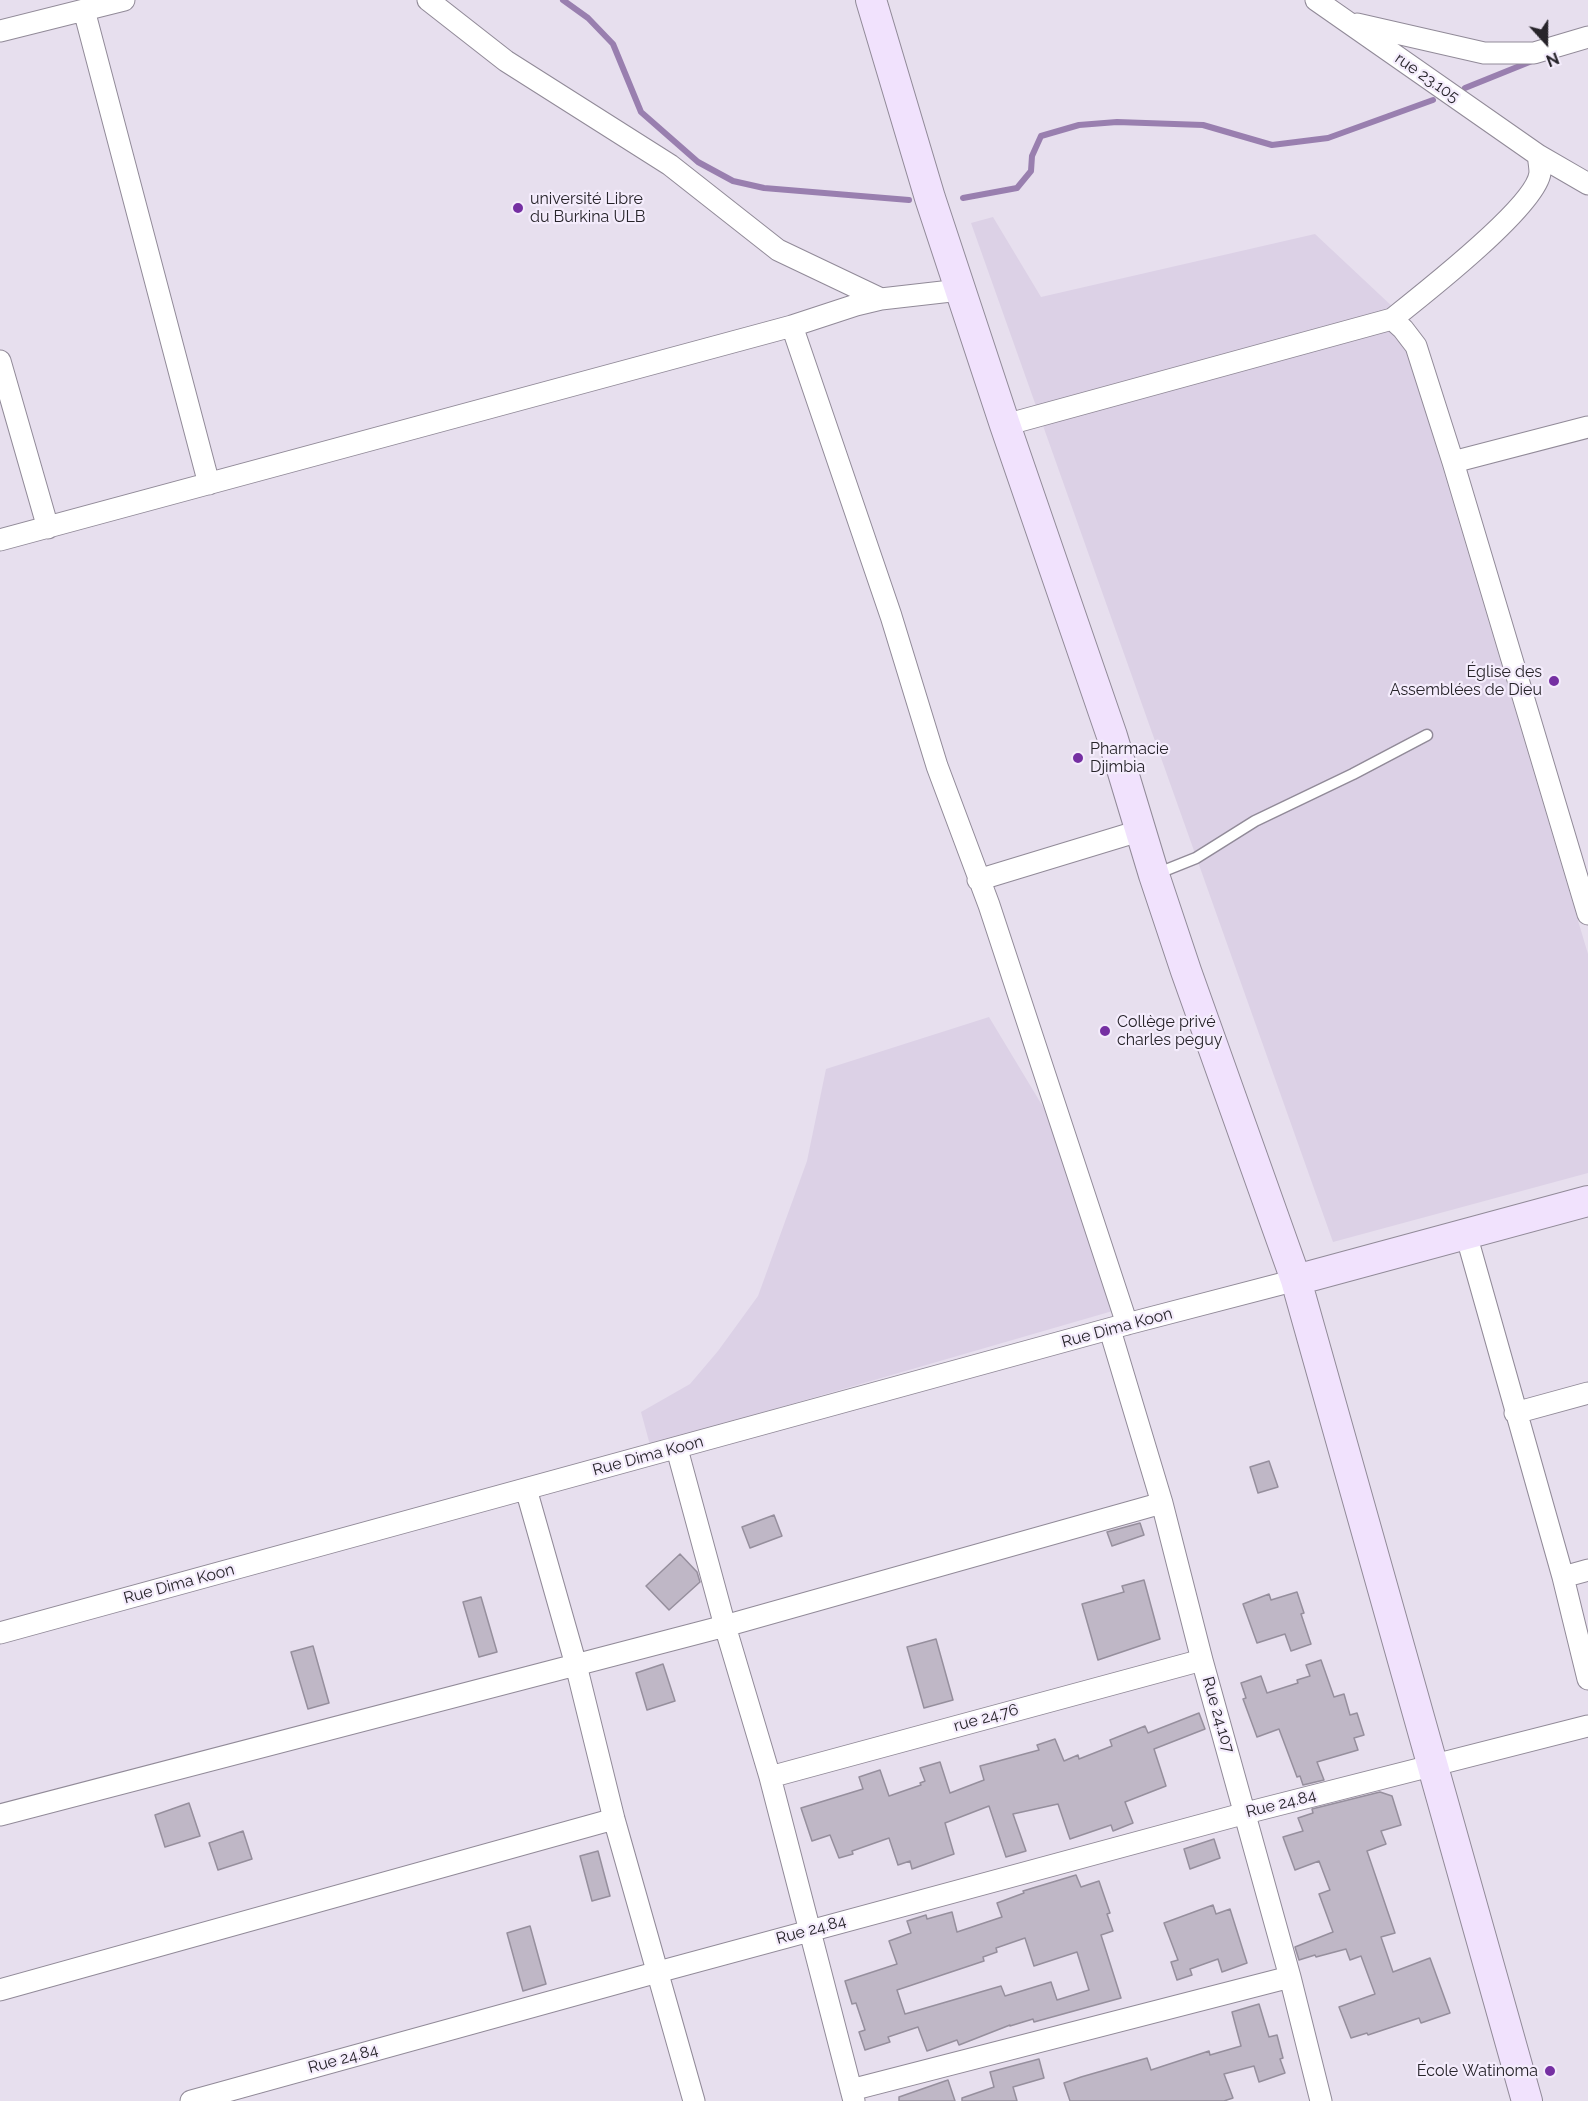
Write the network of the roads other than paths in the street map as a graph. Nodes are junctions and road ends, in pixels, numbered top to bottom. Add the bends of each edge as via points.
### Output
1 (124, 0) edge
2 (428, 0) edge
3 (871, 0) edge
4 (1316, 0) edge
5 (84, 10) junction
6 (1346, 21) junction
7 (0, 31) edge
8 (1588, 37) edge
9 (1538, 155) junction
10 (1588, 184) edge
11 (960, 290) junction
12 (881, 299) junction
13 (1392, 319) junction
14 (792, 326) junction
15 (0, 361) edge
16 (1005, 425) junction
17 (1588, 428) edge
18 (1453, 462) junction
19 (209, 484) junction
20 (48, 528) junction
21 (0, 540) edge
22 (1427, 735) dead end
23 (1139, 831) junction
24 (1154, 875) junction
25 (978, 880) junction
26 (1588, 914) edge
27 (1588, 1201) edge
28 (1466, 1234) junction
29 (1296, 1280) junction
30 (1119, 1327) junction
31 (1588, 1393) edge
32 (1515, 1413) junction
33 (677, 1449) junction
34 (526, 1489) junction
35 (1162, 1503) junction
36 (1588, 1570) edge
37 (1563, 1576) junction
38 (725, 1626) junction
39 (0, 1633) edge
40 (1202, 1660) junction
41 (576, 1665) junction
42 (1588, 1678) edge
43 (1588, 1726) edge
44 (1433, 1766) junction
45 (770, 1777) junction
46 (1246, 1813) junction
47 (0, 1815) edge
48 (614, 1820) junction
49 (810, 1930) junction
50 (658, 1972) junction
51 (1290, 1977) junction
52 (0, 1990) edge
53 (852, 2096) edge
54 (191, 2101) edge
55 (694, 2101) edge
56 (1321, 2101) edge
57 (1527, 2101) edge

1 - 5 street
2 - 12 street via 506,61 670,165 778,250
3 - 11 street
4 - 6 street, rue 23.105
5 - 7 street
5 - 19 street
6 - 8 street via 1484,53 1534,53
6 - 9 street, rue 23.105
9 - 10 street, rue 23.105
9 - 13 street via 1540,175 1532,192 1491,236
11 - 12 street
11 - 16 street
12 - 14 street
13 - 16 street
13 - 18 street via 1416,346
14 - 19 street
14 - 25 street, Rue 24.107
15 - 20 street
16 - 23 street via 1112,736
17 - 18 street
18 - 26 street
19 - 20 street
20 - 21 street
22 - 24 lane via 1255,821 1196,858
23 - 24 street
23 - 25 street
24 - 29 street
25 - 30 street, Rue 24.107
27 - 28 street
28 - 29 street
28 - 32 street
29 - 30 street, Rue Dima Koon
29 - 44 street
30 - 33 street, Rue Dima Koon
30 - 35 street, Rue 24.107
31 - 32 street
32 - 37 street
33 - 34 street, Rue Dima Koon
33 - 38 street
34 - 39 street, Rue Dima Koon
34 - 41 street
35 - 38 street
35 - 40 street, Rue 24.107
36 - 37 street
37 - 42 street
38 - 41 street
38 - 45 street
40 - 45 street, rue 24.76
40 - 46 street, Rue 24.107
41 - 47 street
41 - 48 street
43 - 44 street, Rue 24.84
44 - 46 street, Rue 24.84
44 - 57 street
45 - 49 street
46 - 49 street, Rue 24.84
46 - 51 street, Rue 24.107
48 - 50 street
48 - 52 street
49 - 50 street, Rue 24.84
49 - 53 street
50 - 54 street, Rue 24.84
50 - 55 street
51 - 53 street
51 - 56 street, Rue 24.107

